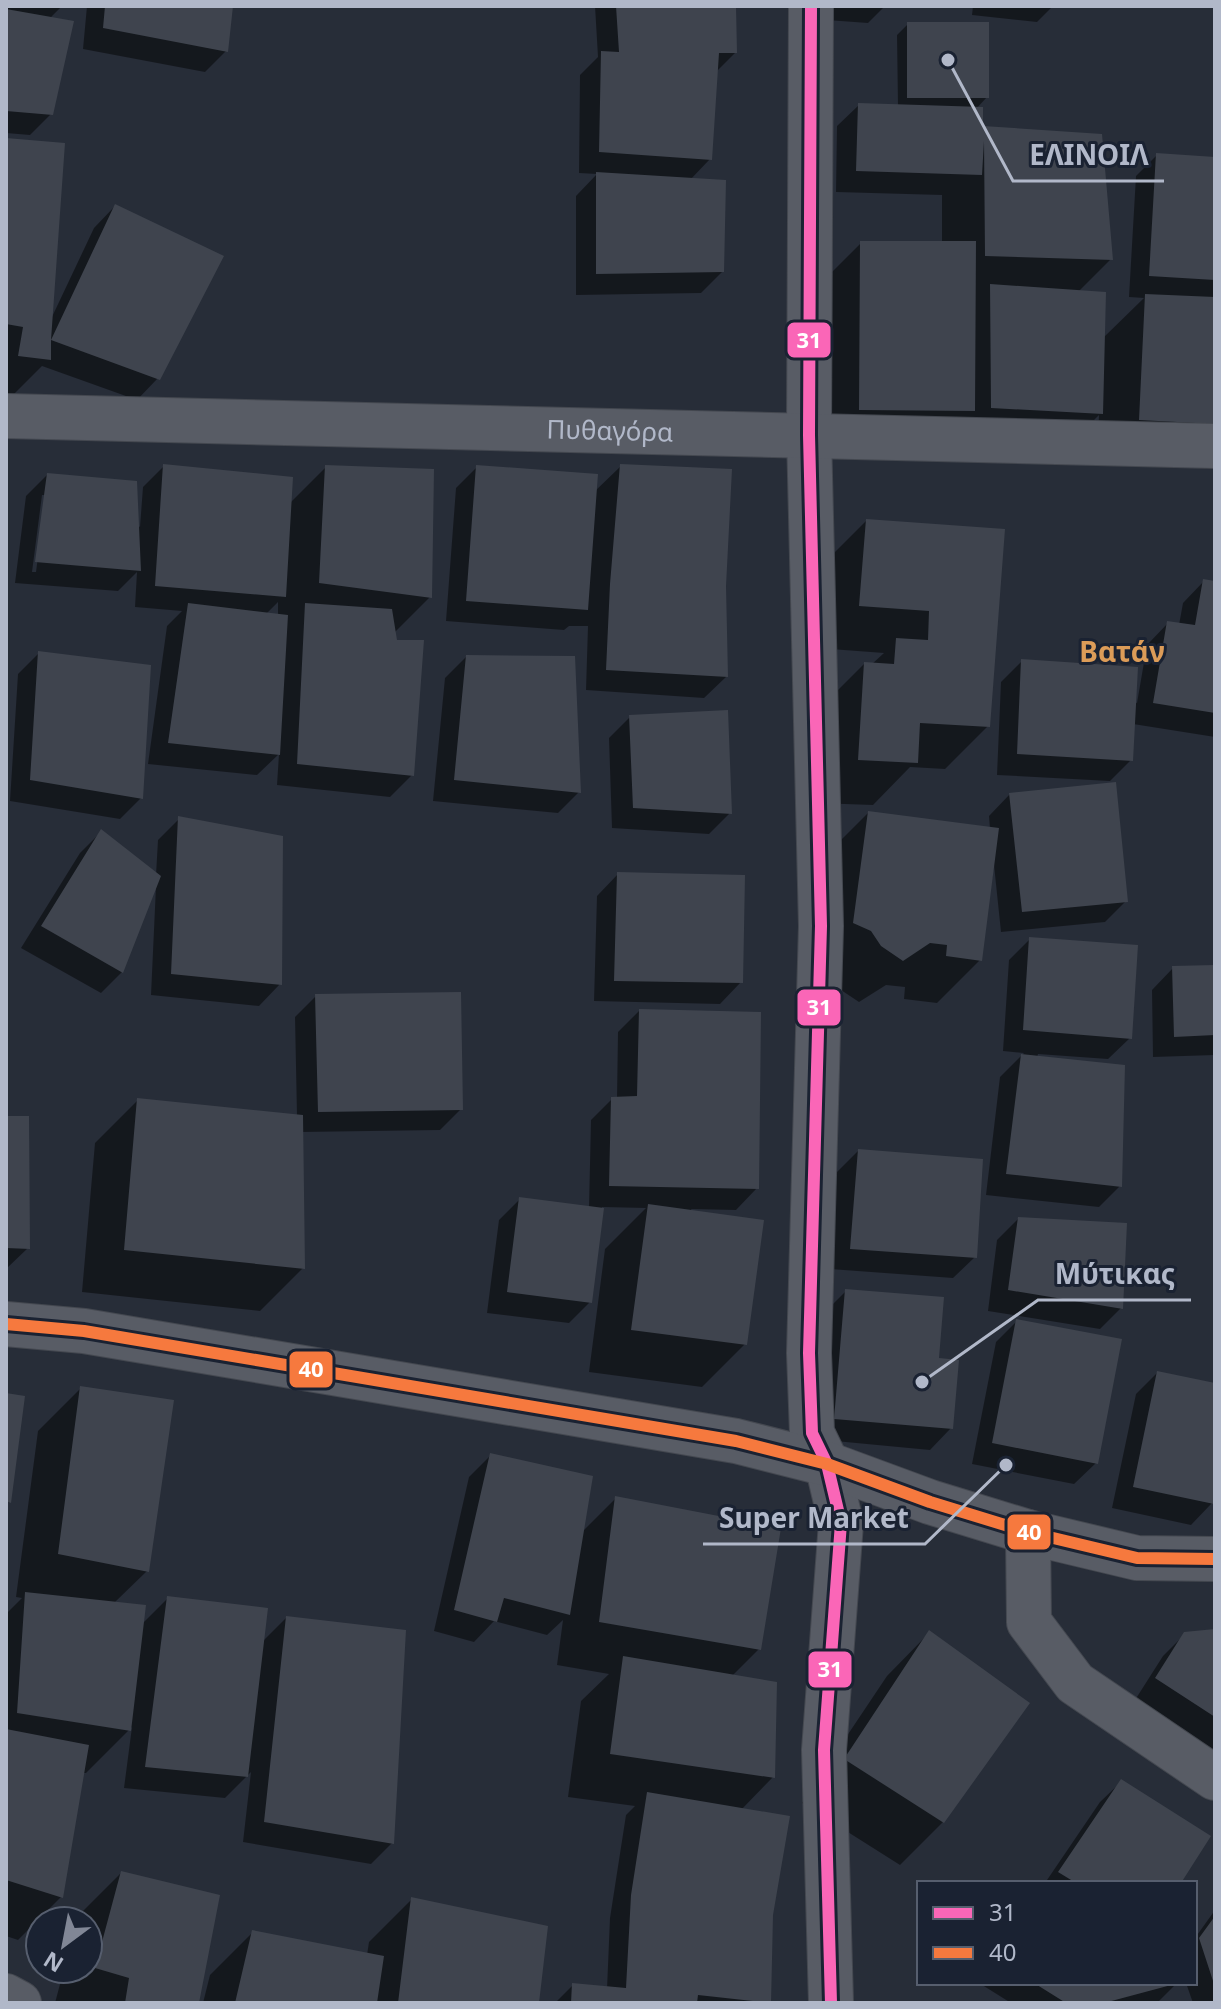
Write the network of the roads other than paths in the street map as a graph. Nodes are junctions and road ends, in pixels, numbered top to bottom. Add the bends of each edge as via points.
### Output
1 (811, 6) edge
2 (6, 416) edge
3 (809, 435) junction
4 (1215, 446) edge
5 (6, 1324) edge
6 (827, 1464) junction
7 (1028, 1532) junction
8 (1215, 1559) edge
9 (1215, 1778) edge
10 (6, 1996) edge
11 (19, 2003) edge
12 (831, 2003) edge

1 - 3 street
2 - 3 street, Πυθαγόρα
3 - 4 street, Πυθαγόρα
3 - 6 street via 821,926 809,1353 812,1433
5 - 6 street via 84,1331 736,1441
6 - 7 street
6 - 12 street via 841,1523 824,1750
7 - 8 street via 1137,1558
7 - 9 street via 1029,1622 1075,1683
10 - 11 street

